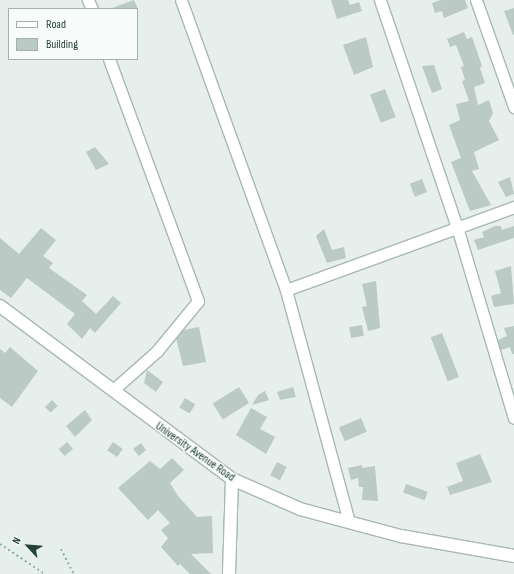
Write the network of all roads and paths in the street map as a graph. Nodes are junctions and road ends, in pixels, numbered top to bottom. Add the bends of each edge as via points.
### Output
1 (181, 0) edge
2 (380, 0) edge
3 (476, 0) edge
4 (109, 60) edge
5 (514, 107) edge
6 (514, 207) edge
7 (456, 227) junction
8 (286, 290) junction
9 (0, 306) edge
10 (113, 390) junction
11 (514, 418) edge
12 (232, 479) junction
13 (349, 522) junction
14 (0, 544) edge
15 (61, 549) dead end
16 (514, 556) edge
17 (45, 574) edge
18 (74, 574) edge
19 (228, 574) edge

1 - 8 street
2 - 7 street
3 - 5 street
4 - 10 street via 198,302 156,351
6 - 7 street
7 - 8 street
7 - 11 street
8 - 13 street
9 - 10 main road, University Avenue Road
10 - 12 main road, University Avenue Road
12 - 13 main road, University Avenue Road via 300,509
12 - 19 main road
13 - 16 main road, University Avenue Road
14 - 17 path
15 - 18 path

